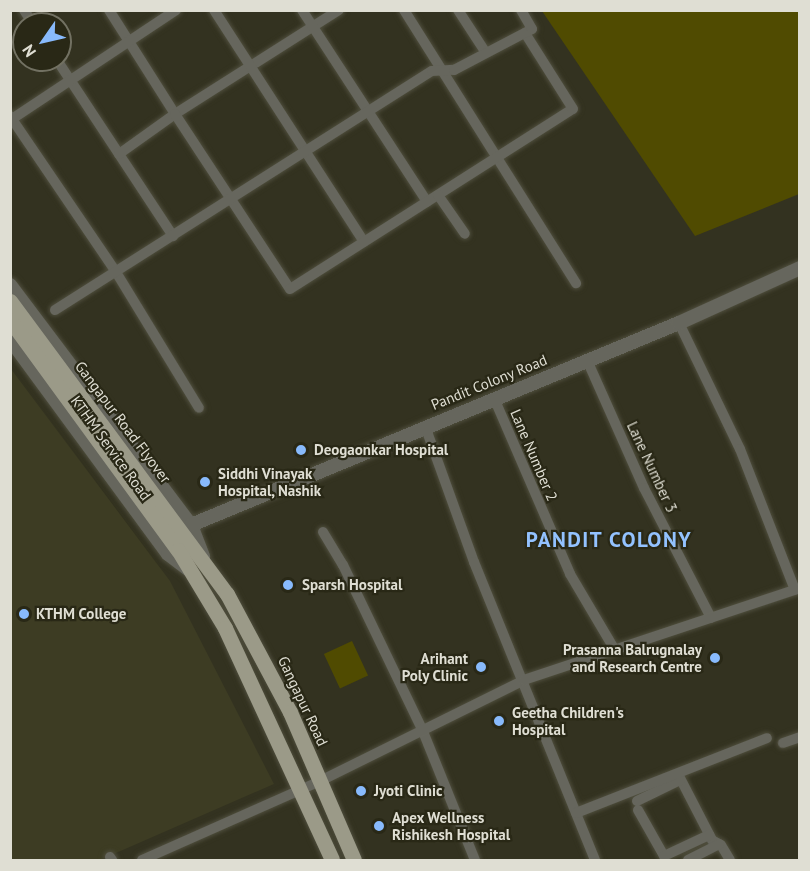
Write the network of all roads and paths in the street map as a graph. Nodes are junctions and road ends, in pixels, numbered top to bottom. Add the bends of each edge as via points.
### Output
1 (110, 10) edge
2 (176, 10) edge
3 (214, 10) edge
4 (302, 10) edge
5 (339, 10) edge
6 (404, 10) edge
7 (458, 10) edge
8 (521, 10) edge
9 (313, 26) junction
10 (525, 33) junction
11 (129, 41) junction
12 (486, 53) junction
13 (250, 66) junction
14 (443, 70) junction
15 (65, 72) edge
16 (70, 80) junction
17 (369, 112) junction
18 (175, 114) junction
19 (11, 117) edge
20 (307, 151) junction
21 (119, 154) junction
22 (496, 158) junction
23 (438, 195) junction
24 (232, 198) junction
25 (427, 202) junction
26 (465, 234) dead end
27 (173, 236) junction
28 (364, 242) junction
29 (800, 268) edge
30 (116, 272) junction
31 (576, 283) dead end
32 (10, 285) edge
33 (10, 301) edge
34 (55, 310) dead end
35 (10, 320) edge
36 (679, 323) junction
37 (10, 339) edge
38 (587, 360) junction
39 (494, 398) junction
40 (199, 408) dead end
41 (425, 426) junction
42 (191, 525) junction
43 (323, 532) dead end
44 (184, 546) junction
45 (205, 564) junction
46 (191, 571) junction
47 (797, 589) edge
48 (711, 618) junction
49 (615, 650) junction
50 (524, 680) junction
51 (422, 729) junction
52 (800, 737) edge
53 (767, 738) dead end
54 (783, 743) dead end
55 (679, 777) junction
56 (320, 781) junction
57 (662, 784) junction
58 (302, 789) junction
59 (576, 813) junction
60 (709, 835) junction
61 (719, 844) junction
62 (142, 861) edge
63 (332, 861) edge
64 (354, 861) edge
65 (475, 861) edge
66 (595, 861) edge
67 (688, 861) edge
68 (730, 861) edge

1 - 11 street
2 - 11 street
3 - 13 street
4 - 9 street
5 - 9 street
6 - 14 street
7 - 12 street
8 - 10 street via 532,29
9 - 13 street
9 - 17 street
10 - 12 street
10 - 22 street via 573,109
11 - 16 street
11 - 18 street
12 - 14 street via 454,70
13 - 18 street
13 - 20 street
14 - 17 street via 432,71
14 - 22 street
15 - 16 street
16 - 19 street
16 - 21 street
17 - 20 street
17 - 25 street
18 - 21 street
18 - 24 street
19 - 30 street
20 - 24 street
20 - 28 street
21 - 27 street
22 - 23 street
22 - 31 street
23 - 25 street
23 - 26 street
24 - 27 street
24 - 28 street via 290,289
25 - 28 street
27 - 30 street
29 - 36 street, Pandit Colony Road
30 - 34 street
30 - 40 street
32 - 42 street, KTHM Service Road
33 - 44 main road, Gangapur Road Flyover
35 - 44 main road, Gangapur Road Flyover
36 - 38 street, Pandit Colony Road
36 - 47 street via 740,449
37 - 46 street, KTHM Service Road via 168,554
38 - 39 street, Pandit Colony Road
38 - 48 street, Lane Number 3 via 644,488
39 - 41 street, Pandit Colony Road
39 - 49 street, Lane Number 2 via 570,574
41 - 42 street, Pandit Colony Road
41 - 50 street via 474,562
42 - 45 street, KTHM Service Road
43 - 51 street via 343,565
44 - 45 main road, Gangapur Road Flyover
44 - 46 main road, Gangapur Road Flyover
45 - 56 main road, Gangapur Road via 259,648
46 - 58 main road via 225,628
47 - 48 street
48 - 49 street
49 - 50 street
50 - 51 street
50 - 59 street
51 - 56 street
51 - 65 street
52 - 54 street
53 - 55 street
55 - 57 street
55 - 60 street
56 - 58 street
56 - 64 main road, Gangapur Road
57 - 59 street
57 - 60 street via 637,806 664,856
58 - 62 street
58 - 63 main road
59 - 66 street
60 - 61 street
61 - 67 street
61 - 68 street

